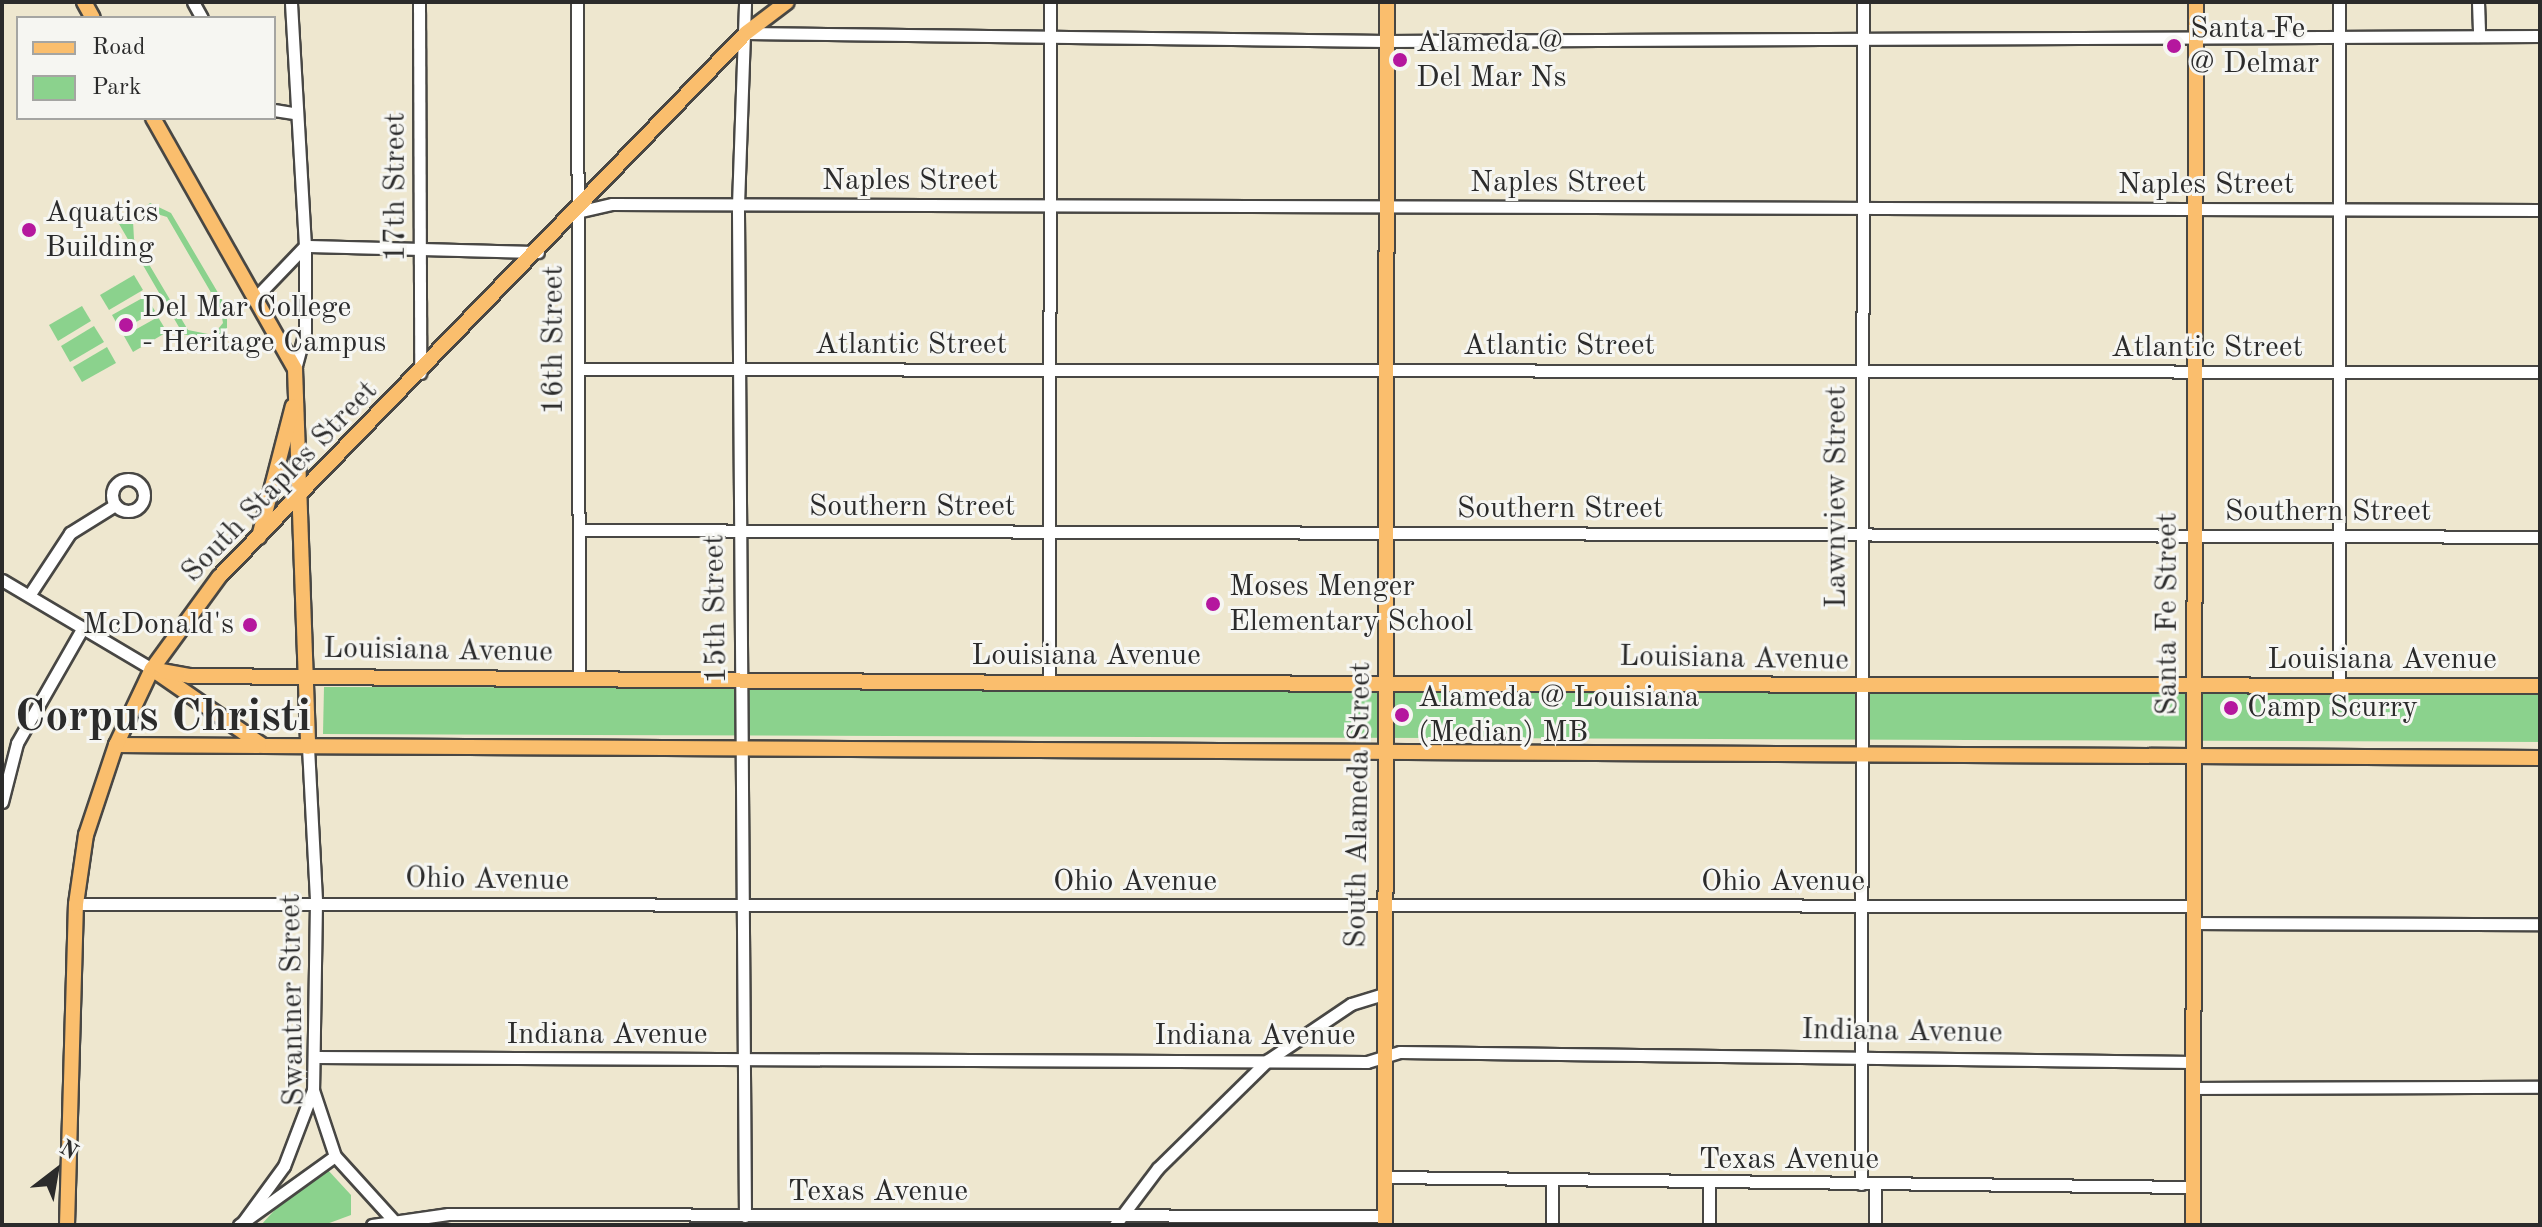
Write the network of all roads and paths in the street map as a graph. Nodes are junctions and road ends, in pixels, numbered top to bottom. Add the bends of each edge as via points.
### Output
1 (291, 2) edge
2 (419, 2) edge
3 (577, 2) edge
4 (745, 2) edge
5 (787, 2) edge
6 (1050, 2) edge
7 (1387, 2) edge
8 (1863, 2) edge
9 (2196, 2) edge
10 (2339, 2) edge
11 (2478, 2) edge
12 (746, 33) junction
13 (1050, 35) junction
14 (2479, 36) junction
15 (2540, 36) edge
16 (2195, 37) junction
17 (1863, 38) junction
18 (2338, 39) junction
19 (1386, 41) junction
20 (276, 110) edge
21 (294, 113) junction
22 (154, 120) edge
23 (738, 205) junction
24 (1052, 206) junction
25 (1387, 207) junction
26 (1862, 208) junction
27 (2195, 209) junction
28 (2339, 209) junction
29 (2540, 210) edge
30 (577, 212) junction
31 (305, 246) junction
32 (420, 249) junction
33 (538, 252) junction
34 (258, 295) junction
35 (295, 369) junction
36 (578, 369) junction
37 (739, 369) junction
38 (1048, 370) junction
39 (1386, 370) junction
40 (1862, 371) junction
41 (2194, 372) junction
42 (2339, 372) junction
43 (2540, 372) edge
44 (420, 373) junction
45 (296, 390) junction
46 (304, 495) junction
47 (115, 505) dead end
48 (579, 530) junction
49 (739, 530) junction
50 (1050, 531) junction
51 (1386, 533) junction
52 (1862, 534) junction
53 (2194, 536) junction
54 (2339, 536) junction
55 (2540, 537) edge
56 (259, 538) junction
57 (2, 580) edge
58 (30, 594) junction
59 (82, 629) junction
60 (152, 669) junction
61 (308, 676) junction
62 (579, 678) junction
63 (1387, 680) junction
64 (741, 681) junction
65 (1049, 683) junction
66 (2339, 685) junction
67 (2540, 686) edge
68 (1861, 687) junction
69 (2193, 687) junction
70 (17, 743) junction
71 (116, 745) junction
72 (263, 746) junction
73 (308, 747) junction
74 (745, 749) junction
75 (2, 754) edge
76 (1388, 755) junction
77 (1866, 755) junction
78 (2195, 755) junction
79 (2540, 758) edge
80 (2, 802) edge
81 (316, 902) junction
82 (76, 904) junction
83 (1384, 904) junction
84 (2194, 906) junction
85 (1860, 907) junction
86 (746, 908) junction
87 (2192, 923) junction
88 (2540, 924) edge
89 (1384, 994) junction
90 (1861, 1055) junction
91 (315, 1057) junction
92 (1384, 1057) junction
93 (746, 1060) junction
94 (1268, 1060) junction
95 (2193, 1062) junction
96 (2540, 1087) edge
97 (2193, 1088) junction
98 (313, 1090) junction
99 (335, 1156) junction
100 (1385, 1177) junction
101 (1552, 1184) junction
102 (1709, 1184) junction
103 (1861, 1184) junction
104 (1875, 1184) junction
105 (2193, 1187) junction
106 (745, 1216) junction
107 (1118, 1221) edge
108 (1385, 1221) edge
109 (396, 1223) edge
110 (242, 1224) edge
111 (67, 1225) edge
112 (372, 1225) edge
113 (1552, 1225) edge
114 (1709, 1225) edge
115 (1875, 1225) edge
116 (2193, 1225) edge

1 - 21 street
2 - 32 street, 17th Street
3 - 30 street, 16th Street
4 - 12 street, 15th Street
5 - 12 main road, South Staples Street
6 - 13 street
7 - 19 main road, South Alameda Street
8 - 17 street, Lawnview Street
9 - 16 main road, Santa Fe Street
10 - 18 street
11 - 14 street
12 - 13 street
12 - 23 street, 15th Street
12 - 30 main road, South Staples Street
13 - 19 street
13 - 24 street
14 - 15 street
14 - 18 street
16 - 17 street
16 - 18 street
16 - 27 main road, Santa Fe Street
17 - 19 street
17 - 26 street, Lawnview Street
18 - 28 street
19 - 25 main road, South Alameda Street
20 - 21 street
21 - 31 street
22 - 34 main road
23 - 24 street, Naples Street
23 - 30 street, Naples Street via 612,204
23 - 37 street, 15th Street
24 - 25 street, Naples Street
24 - 38 street
25 - 26 street, Naples Street
25 - 39 main road, South Alameda Street
26 - 27 street, Naples Street
26 - 40 street, Lawnview Street
27 - 28 street, Naples Street
27 - 41 main road, Santa Fe Street
28 - 29 street, Naples Street
28 - 42 street
30 - 33 main road, South Staples Street
30 - 36 street, 16th Street
31 - 32 street
31 - 34 street
31 - 35 street via 305,332
32 - 33 street
32 - 44 street, 17th Street
33 - 44 main road, South Staples Street
34 - 35 main road
35 - 45 main road
36 - 37 street, Atlantic Street
36 - 48 street, 16th Street
37 - 38 street, Atlantic Street
37 - 49 street, 15th Street
38 - 39 street, Atlantic Street
38 - 50 street
39 - 40 street, Atlantic Street
39 - 51 main road, South Alameda Street
40 - 41 street, Atlantic Street
40 - 52 street, Lawnview Street
41 - 42 street, Atlantic Street
41 - 53 main road, Santa Fe Street
42 - 43 street, Atlantic Street
42 - 54 street
44 - 46 main road, South Staples Street
45 - 46 main road
45 - 56 main road
46 - 56 main road, South Staples Street
46 - 61 main road
47 - 58 street via 70,533
48 - 49 street, Southern Street
48 - 62 street, 16th Street
49 - 50 street, Southern Street
49 - 64 street, 15th Street
50 - 51 street, Southern Street
50 - 65 street
51 - 52 street, Southern Street
51 - 63 main road, South Alameda Street
52 - 53 street, Southern Street
52 - 68 street, Lawnview Street
53 - 54 street, Southern Street
53 - 69 main road, Santa Fe Street
54 - 55 street, Southern Street
54 - 66 street
56 - 60 main road, South Staples Street via 219,577
57 - 58 street
58 - 59 street
59 - 60 street
59 - 70 street
60 - 61 main road, Louisiana Avenue
60 - 71 main road, South Staples Street
60 - 72 main road
61 - 62 main road, Louisiana Avenue
61 - 73 main road
62 - 64 main road, Louisiana Avenue
63 - 65 main road, Louisiana Avenue
63 - 68 main road, Louisiana Avenue
63 - 76 main road, South Alameda Street
64 - 65 main road, Louisiana Avenue
64 - 74 street, 15th Street
66 - 67 main road, Louisiana Avenue
66 - 69 main road, Louisiana Avenue
68 - 69 main road, Louisiana Avenue
68 - 77 street, Lawnview Street
69 - 78 main road, Santa Fe Street
70 - 75 street
70 - 80 street
71 - 72 main road
71 - 82 main road, South Staples Street via 86,835
72 - 73 main road
73 - 74 main road
73 - 81 street, Swantner Street
74 - 76 main road
74 - 86 street, 15th Street
76 - 77 main road
76 - 83 main road, South Alameda Street
77 - 78 main road
77 - 85 street, Lawnview Street
78 - 79 main road
78 - 84 main road, Santa Fe Street
81 - 82 street, Ohio Avenue
81 - 86 street, Ohio Avenue
81 - 91 street, Swantner Street
82 - 111 main road, South Staples Street
83 - 85 street, Ohio Avenue
83 - 86 street, Ohio Avenue
83 - 89 main road, South Alameda Street
84 - 85 street, Ohio Avenue
84 - 87 main road, Santa Fe Street
85 - 90 street, Lawnview Street
86 - 93 street, 15th Street
87 - 88 street
87 - 95 main road, Santa Fe Street
89 - 92 main road, South Alameda Street
89 - 94 street via 1351,1004
90 - 92 street, Indiana Avenue
90 - 95 street, Indiana Avenue
90 - 103 street, Lawnview Street
91 - 93 street, Indiana Avenue
91 - 98 street, Swantner Street
92 - 94 street, Indiana Avenue
92 - 100 main road, South Alameda Street
93 - 94 street, Indiana Avenue
93 - 106 street, 15th Street
94 - 107 street via 1158,1168
95 - 97 main road, Santa Fe Street
96 - 97 street
97 - 105 main road, Santa Fe Street
98 - 99 street, Swantner Street
98 - 110 street via 284,1166
99 - 109 street, Swantner Street
99 - 110 street
100 - 101 street, Texas Avenue
100 - 108 main road, South Alameda Street
101 - 102 street, Texas Avenue
101 - 113 street
102 - 103 street, Texas Avenue
102 - 114 street
103 - 104 street, Texas Avenue
104 - 105 street, Texas Avenue
104 - 115 street
105 - 116 main road, Santa Fe Street
106 - 107 street, Texas Avenue
106 - 109 street, Texas Avenue via 448,1214
107 - 108 street, Texas Avenue
109 - 112 street, Texas Avenue

